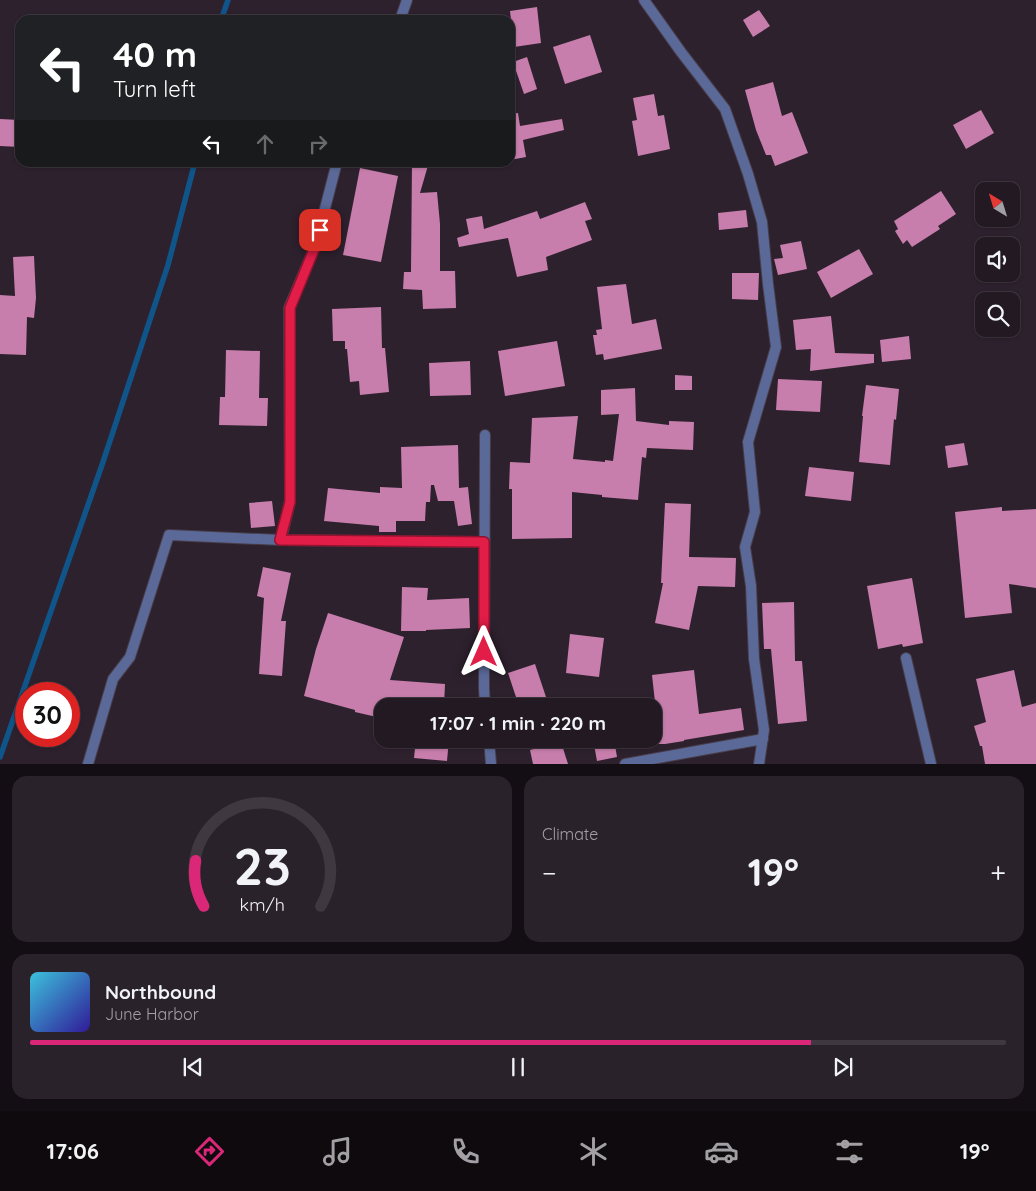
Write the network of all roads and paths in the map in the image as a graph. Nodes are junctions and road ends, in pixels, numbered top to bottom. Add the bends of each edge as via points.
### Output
1 (406, 0) edge
2 (644, 0) edge
3 (402, 15) edge
4 (336, 167) edge
5 (484, 435) dead end
6 (280, 540) junction
7 (484, 542) junction
8 (906, 658) dead end
9 (485, 698) edge
10 (763, 739) junction
11 (490, 748) edge
12 (88, 764) edge
13 (492, 764) edge
14 (625, 764) edge
15 (759, 764) edge
16 (931, 764) edge

1 - 3 street
2 - 10 street via 725,109 762,222 776,347 748,442 755,512 745,547
4 - 6 street via 315,247 290,308 290,502
5 - 7 street
6 - 7 street
6 - 12 street via 169,535 130,657 114,680
7 - 9 street
8 - 16 street
10 - 14 street
10 - 15 street
11 - 13 street

